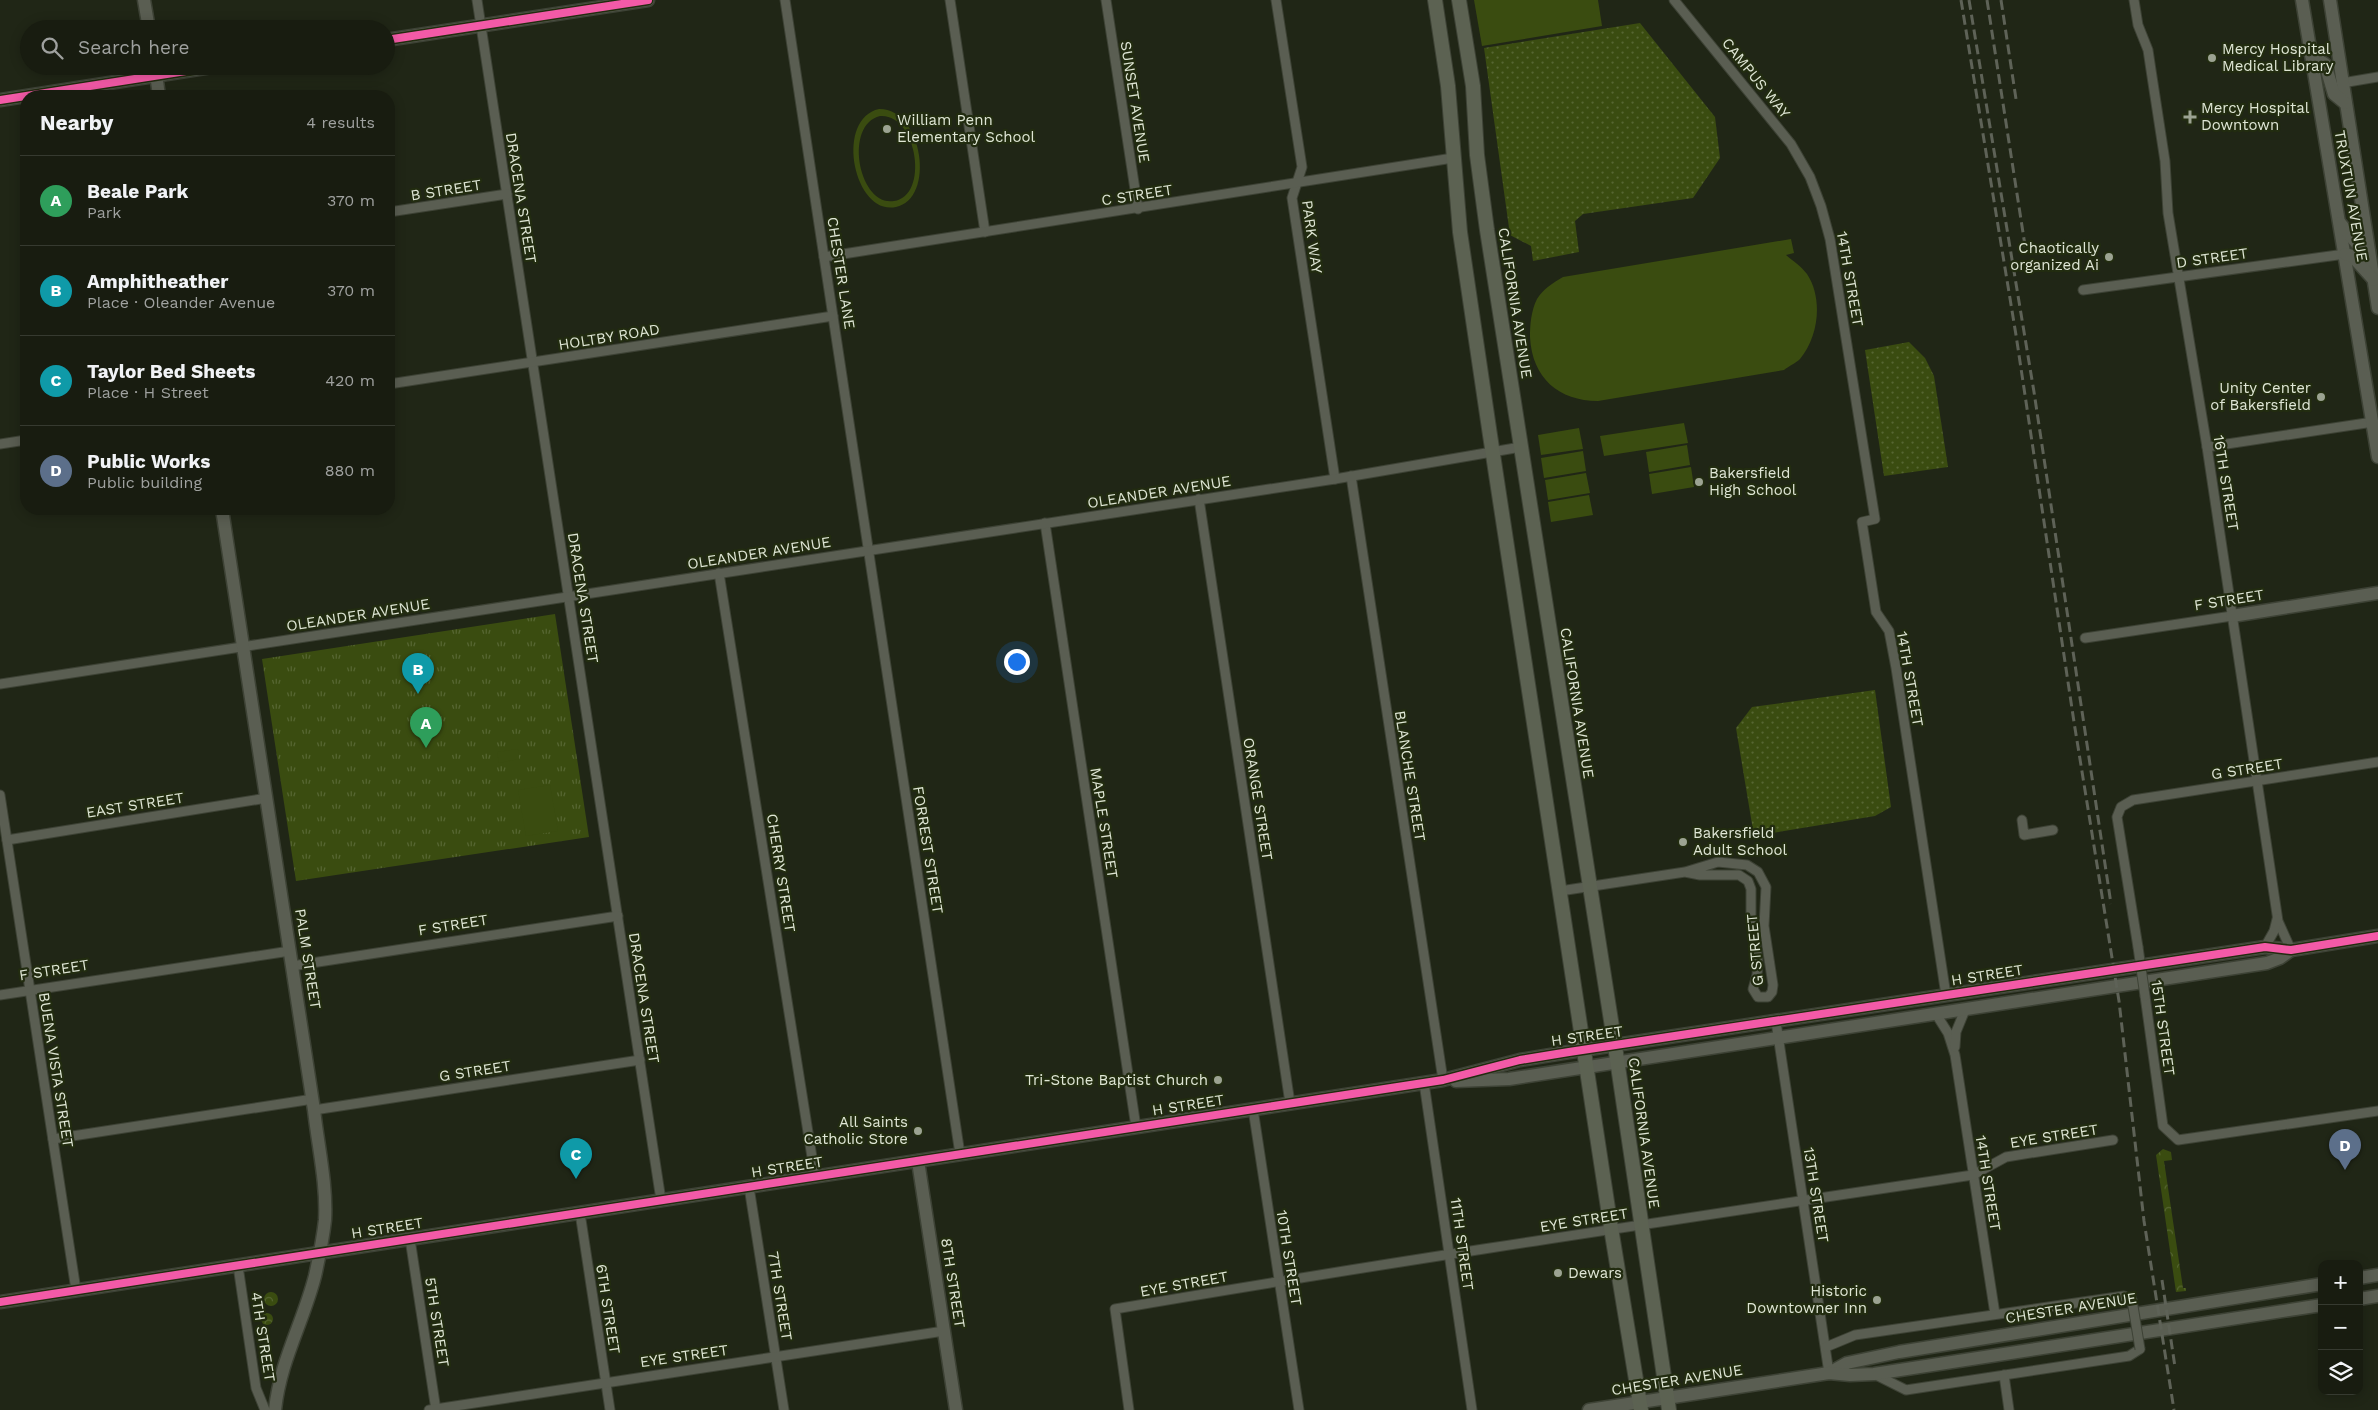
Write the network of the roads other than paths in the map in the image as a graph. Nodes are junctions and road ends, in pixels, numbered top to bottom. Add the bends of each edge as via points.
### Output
1 (144, 0) edge
2 (477, 0) edge
3 (648, 0) edge
4 (785, 0) edge
5 (950, 0) edge
6 (1106, 0) edge
7 (1276, 0) edge
8 (1435, 0) edge
9 (1459, 0) edge
10 (1674, 0) edge
11 (2134, 0) edge
12 (2302, 0) edge
13 (2330, 0) edge
14 (147, 20) edge
15 (481, 26) junction
16 (395, 39) edge
17 (2311, 55) junction
18 (134, 75) edge
19 (156, 75) edge
20 (2378, 77) edge
21 (2342, 83) junction
22 (53, 90) edge
23 (158, 90) edge
24 (20, 96) edge
25 (0, 100) edge
26 (2345, 103) junction
27 (1453, 158) junction
28 (1810, 177) joint
29 (1296, 182) junction
30 (507, 194) junction
31 (1138, 209) junction
32 (395, 211) edge
33 (2340, 223) junction
34 (985, 232) junction
35 (2374, 250) edge
36 (2345, 254) junction
37 (824, 257) junction
38 (2178, 277) junction
39 (2374, 280) junction
40 (2083, 290) dead end
41 (2378, 308) edge
42 (833, 316) junction
43 (533, 362) junction
44 (395, 383) edge
45 (2373, 422) junction
46 (20, 441) edge
47 (0, 444) edge
48 (1521, 447) junction
49 (2207, 447) junction
50 (1492, 452) junction
51 (2378, 457) edge
52 (1351, 476) junction
53 (1335, 479) junction
54 (1199, 499) junction
55 (223, 515) edge
56 (1045, 523) junction
57 (869, 550) junction
58 (719, 573) junction
59 (2378, 593) edge
60 (569, 596) junction
61 (2232, 616) junction
62 (2085, 638) dead end
63 (244, 646) junction
64 (0, 684) edge
65 (2378, 762) edge
66 (2258, 782) junction
67 (0, 795) edge
68 (267, 798) junction
69 (2121, 807) joint
70 (2022, 820) dead end
71 (2054, 830) dead end
72 (7, 840) junction
73 (1685, 872) junction
74 (1590, 887) junction
75 (1560, 891) junction
76 (2277, 912) junction
77 (618, 916) junction
78 (2378, 936) edge
79 (2264, 947) junction
80 (2291, 950) junction
81 (290, 951) junction
82 (292, 966) junction
83 (30, 991) junction
84 (0, 995) edge
85 (1946, 995) junction
86 (1965, 1010) junction
87 (1936, 1014) junction
88 (1776, 1022) junction
89 (1869, 1025) junction
90 (1778, 1038) junction
91 (1615, 1046) junction
92 (1584, 1050) junction
93 (1955, 1055) junction
94 (640, 1060) junction
95 (1617, 1063) junction
96 (1587, 1067) junction
97 (1442, 1080) junction
98 (1424, 1083) junction
99 (1290, 1103) junction
100 (314, 1105) junction
101 (1253, 1109) junction
102 (2378, 1111) edge
103 (1136, 1127) junction
104 (53, 1139) junction
105 (2113, 1140) dead end
106 (960, 1154) junction
107 (918, 1161) junction
108 (1973, 1175) junction
109 (816, 1176) junction
110 (749, 1187) junction
111 (661, 1200) junction
112 (1804, 1200) junction
113 (580, 1213) junction
114 (1641, 1225) junction
115 (1611, 1228) junction
116 (410, 1239) junction
117 (319, 1253) junction
118 (1450, 1256) junction
119 (238, 1266) junction
120 (2378, 1275) edge
121 (2363, 1277) edge
122 (1279, 1281) junction
123 (2318, 1285) edge
124 (76, 1290) junction
125 (2378, 1296) edge
126 (2363, 1298) edge
127 (0, 1302) edge
128 (2318, 1305) edge
129 (1996, 1314) junction
130 (944, 1331) junction
131 (1826, 1347) junction
132 (775, 1356) junction
133 (1829, 1373) junction
134 (1874, 1374) junction
135 (2004, 1375) junction
136 (606, 1381) junction
137 (1668, 1404) edge
138 (1641, 1406) edge
139 (265, 1410) edge
140 (275, 1410) edge
141 (434, 1410) edge
142 (610, 1410) edge
143 (784, 1410) edge
144 (956, 1410) edge
145 (1129, 1410) edge
146 (1299, 1410) edge
147 (1472, 1410) edge
148 (1589, 1410) edge
149 (2009, 1410) edge

1 - 14 street
2 - 15 street, DRACENA STREET
3 - 15 street
4 - 37 street, CHESTER LANE
5 - 34 street
6 - 31 street, SUNSET AVENUE
7 - 29 street, PARK WAY via 1302,167
8 - 27 main road via 1448,86
9 - 48 main road, CALIFORNIA AVENUE via 1472,86 1486,230
10 - 28 street, CAMPUS WAY via 1776,123
11 - 38 street, 16TH STREET via 2138,25 2148,50
12 - 17 street, TRUXTUN AVENUE
13 - 21 street, TRUXTUN AVENUE
15 - 16 street
15 - 30 street, DRACENA STREET
17 - 26 street via 2325,64 2334,94
17 - 33 street, TRUXTUN AVENUE
18 - 22 street
19 - 23 street
20 - 21 street
21 - 26 street, TRUXTUN AVENUE
24 - 25 street
26 - 35 street, TRUXTUN AVENUE
27 - 29 street, C STREET
27 - 50 main road via 1460,232
28 - 85 street, 14TH STREET via 1830,239 1875,519 1862,522 1876,612 1889,631 1896,668
29 - 31 street, C STREET
29 - 53 street, PARK WAY via 1292,198
30 - 32 street, B STREET
30 - 43 street, DRACENA STREET
31 - 34 street, C STREET
33 - 35 street via 2358,244
33 - 36 street, TRUXTUN AVENUE
34 - 37 street, C STREET
35 - 39 street, TRUXTUN AVENUE
36 - 38 street, D STREET
36 - 39 street via 2352,256
36 - 45 street, TRUXTUN AVENUE
37 - 42 street, CHESTER LANE
38 - 40 street, D STREET
38 - 49 street, 16TH STREET
39 - 41 street, TRUXTUN AVENUE
42 - 43 street, HOLTBY ROAD
42 - 57 street, CHESTER LANE
43 - 44 street, HOLTBY ROAD
43 - 60 street, DRACENA STREET
45 - 49 street
45 - 51 street, TRUXTUN AVENUE
46 - 47 street
48 - 50 street, OLEANDER AVENUE
48 - 74 main road, CALIFORNIA AVENUE
49 - 61 street, 16TH STREET
50 - 52 street, OLEANDER AVENUE
50 - 75 main road
52 - 53 street, OLEANDER AVENUE
52 - 97 street, BLANCHE STREET
53 - 54 street, OLEANDER AVENUE
54 - 56 street, OLEANDER AVENUE
54 - 99 street, ORANGE STREET
55 - 63 street, PALM STREET
56 - 57 street, OLEANDER AVENUE
56 - 103 street, MAPLE STREET
57 - 58 street, OLEANDER AVENUE
57 - 106 street, FORREST STREET
58 - 60 street, OLEANDER AVENUE
58 - 109 street, CHERRY STREET
59 - 61 street, F STREET
60 - 63 street, OLEANDER AVENUE
60 - 77 street, DRACENA STREET
61 - 62 street, F STREET
61 - 66 street, 16TH STREET
63 - 64 street, OLEANDER AVENUE
63 - 68 street, PALM STREET
65 - 66 street, G STREET
66 - 69 street, G STREET via 2133,800
66 - 76 street, 16TH STREET
67 - 72 street, BUENA VISTA STREET
68 - 72 street, EAST STREET
68 - 81 street, PALM STREET
69 - 102 street, 15TH STREET, bridge via 2117,818 2163,1126 2178,1140
70 - 71 street via 2024,835
72 - 83 street, BUENA VISTA STREET
73 - 73 street, G STREET via 1738,875 1748,881 1758,963 1752,988 1758,997 1768,997 1774,985 1764,926 1766,892 1762,877 1747,865 1725,862
73 - 74 street, G STREET
74 - 75 street, G STREET
74 - 91 main road, CALIFORNIA AVENUE
75 - 92 main road
76 - 79 street, 16TH STREET via 2274,931
76 - 80 street, 16TH STREET via 2281,931
77 - 82 street, F STREET
77 - 94 street, DRACENA STREET
78 - 80 street, H STREET
79 - 80 street, H STREET
79 - 85 street, H STREET
80 - 86 street, H STREET via 2267,963
81 - 82 street, PALM STREET
81 - 83 street, F STREET
82 - 100 street, PALM STREET
83 - 84 street, F STREET
83 - 104 street, BUENA VISTA STREET
85 - 88 street, H STREET
85 - 89 street via 1936,1006 1895,1015
86 - 87 street, H STREET
86 - 93 street, 14TH STREET via 1956,1032
87 - 89 street, H STREET
87 - 93 street, 14TH STREET via 1948,1033
88 - 90 street, 13TH STREET
88 - 91 street, H STREET
89 - 90 street, H STREET
90 - 95 street, H STREET
90 - 112 street, 13TH STREET
91 - 92 street, H STREET
91 - 95 main road, CALIFORNIA AVENUE
92 - 96 main road
92 - 97 street, H STREET via 1520,1060
93 - 108 street, 14TH STREET
94 - 100 street, G STREET
94 - 111 street, DRACENA STREET
95 - 96 street, H STREET
95 - 114 main road, CALIFORNIA AVENUE
96 - 97 street, H STREET via 1493,1080
96 - 115 main road
97 - 98 street, H STREET
98 - 99 street, H STREET
98 - 118 street, 11TH STREET
99 - 101 street, H STREET
100 - 104 street, G STREET
100 - 117 street, PALM STREET via 325,1219
101 - 103 street, H STREET
101 - 122 street, 10TH STREET
103 - 106 street, H STREET
104 - 124 street, BUENA VISTA STREET
105 - 108 street, EYE STREET via 2006,1157
106 - 107 street, H STREET
107 - 109 street, H STREET
107 - 130 street, 8TH STREET
108 - 112 street, EYE STREET
108 - 129 street, 14TH STREET
109 - 110 street, H STREET
110 - 111 street, H STREET
110 - 132 street, 7TH STREET
111 - 113 street, H STREET
112 - 114 street, EYE STREET
112 - 131 street, 13TH STREET
113 - 116 street, H STREET
113 - 136 street, 6TH STREET
114 - 115 street, EYE STREET
114 - 137 main road, CALIFORNIA AVENUE
115 - 118 street, EYE STREET
115 - 138 main road
116 - 117 street, H STREET
116 - 141 street, 5TH STREET
117 - 119 street, H STREET
117 - 140 street, PALM STREET via 310,1294 284,1362
118 - 122 street, EYE STREET
118 - 147 street, 11TH STREET
119 - 124 street, H STREET
119 - 139 street, 4TH STREET via 256,1388
120 - 121 street
122 - 145 street, EYE STREET via 1115,1310
122 - 146 street, 10TH STREET
123 - 133 street, CHESTER AVENUE via 1899,1352 1847,1363
124 - 127 street, H STREET
125 - 126 street
128 - 134 street, CHESTER AVENUE
129 - 131 street via 1855,1335
129 - 135 street, bridge via 2124,1296 2132,1300 2140,1349 2129,1356
130 - 132 street, EYE STREET
130 - 144 street, 8TH STREET
131 - 133 street, 13TH STREET
132 - 136 street, EYE STREET
132 - 143 street, 7TH STREET
133 - 134 street, CHESTER AVENUE
133 - 137 street, CHESTER AVENUE
134 - 135 street via 1906,1390
135 - 149 street
136 - 141 street, EYE STREET
136 - 142 street, 6TH STREET
137 - 138 street, CHESTER AVENUE
138 - 148 street, CHESTER AVENUE

